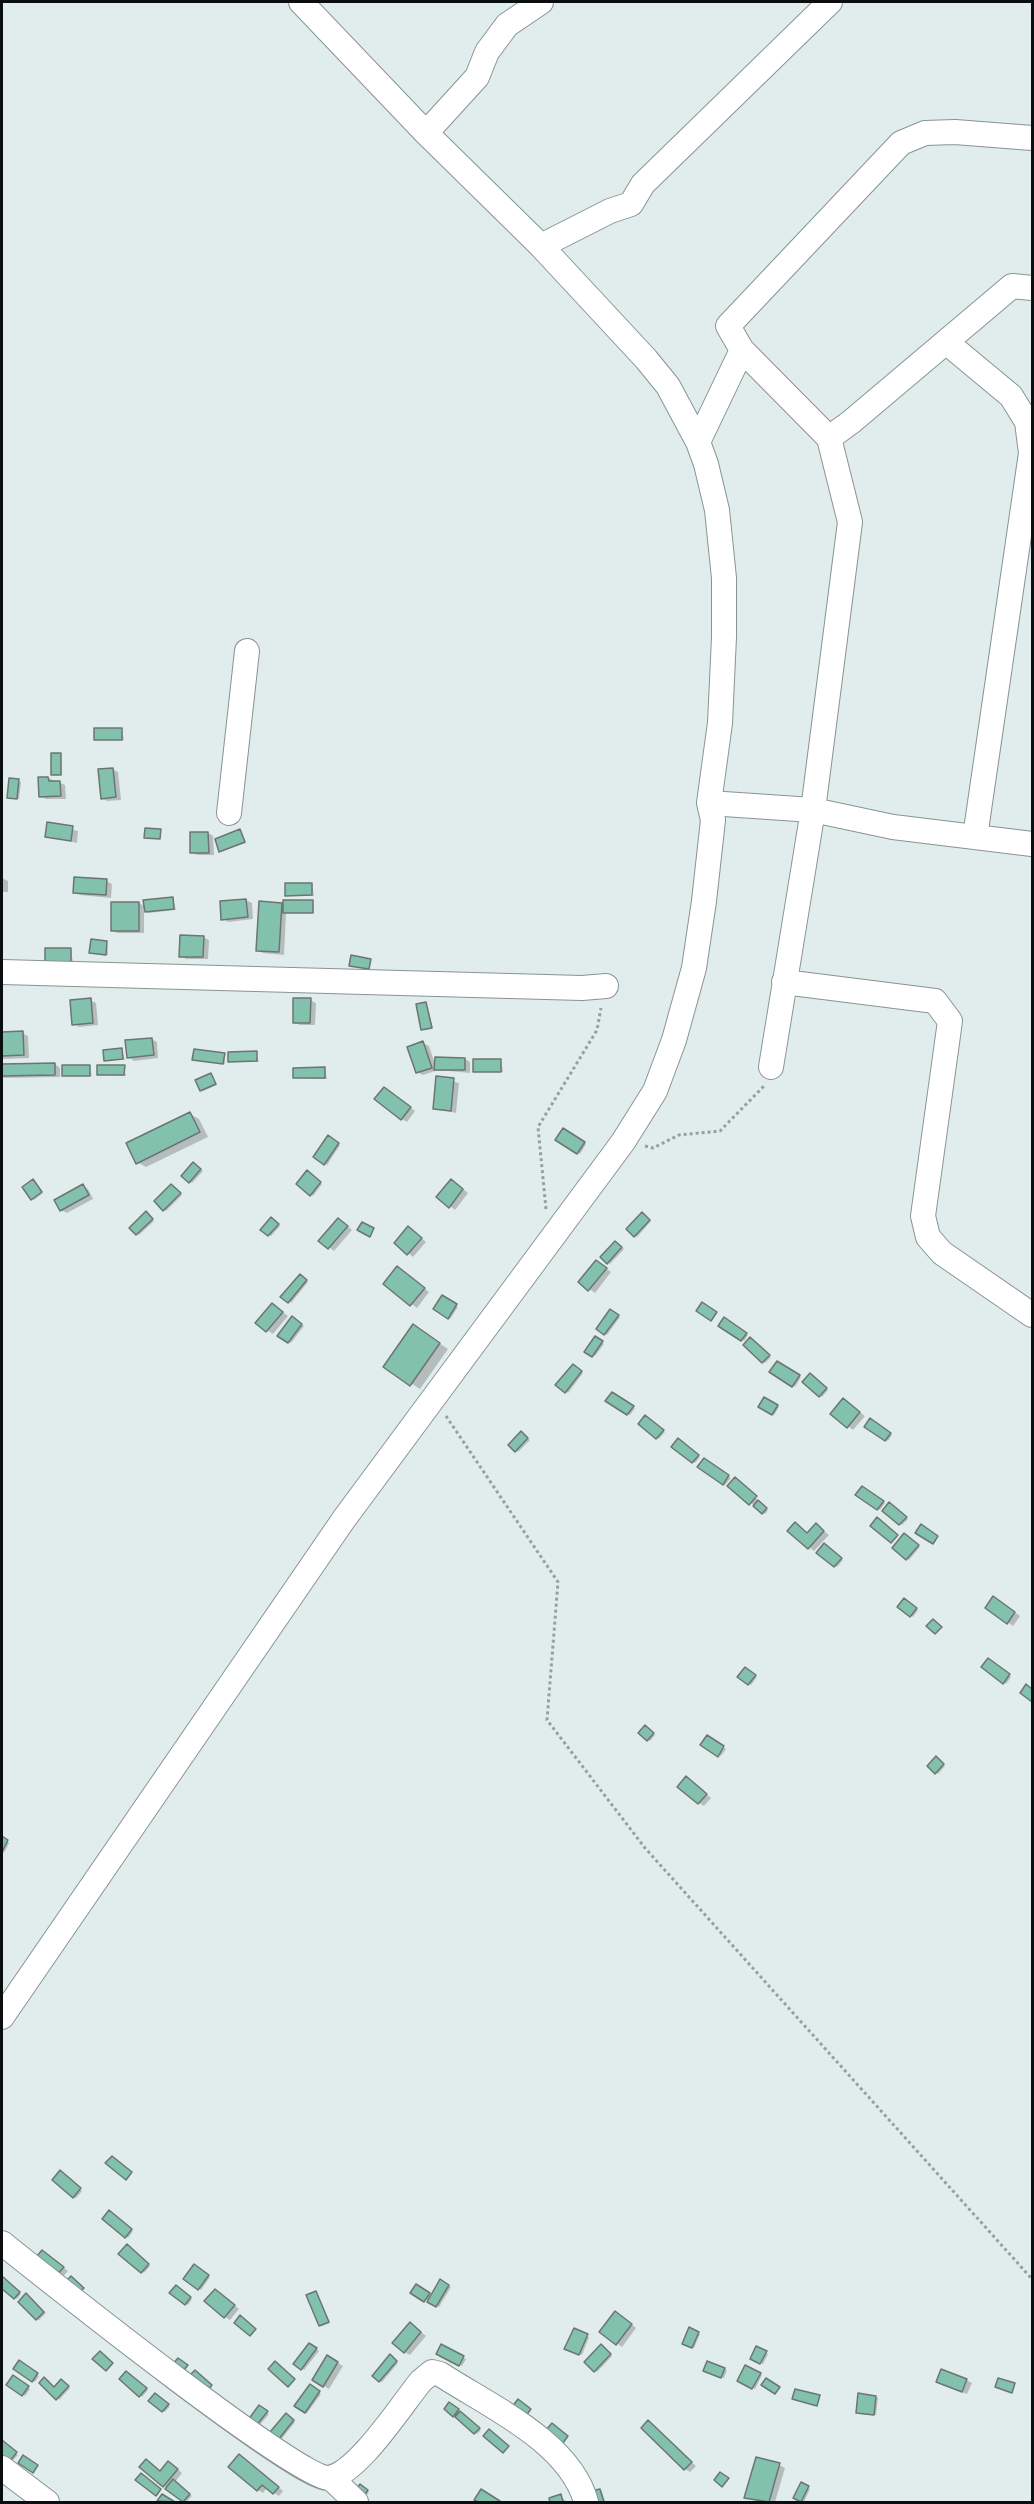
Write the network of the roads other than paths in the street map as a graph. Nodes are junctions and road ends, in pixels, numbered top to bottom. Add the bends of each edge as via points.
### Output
1 (301, 2) edge
2 (542, 2) edge
3 (830, 2) edge
4 (426, 134) junction
5 (1032, 138) edge
6 (541, 246) junction
7 (1032, 288) edge
8 (946, 342) junction
9 (742, 350) junction
10 (829, 438) junction
11 (698, 442) junction
12 (247, 651) dead end
13 (708, 804) junction
14 (813, 810) junction
15 (229, 813) dead end
16 (975, 837) junction
17 (1032, 844) edge
18 (2, 972) edge
19 (784, 982) junction
20 (606, 986) road end
21 (771, 1067) road end
22 (1032, 1316) edge
23 (2, 2017) edge
24 (2, 2243) edge
25 (2, 2468) edge
26 (331, 2478) junction
27 (47, 2502) edge
28 (356, 2502) edge
29 (586, 2502) edge

1 - 4 street
2 - 4 street via 507,25 487,52 477,77
3 - 6 street via 643,184 631,204
4 - 6 street
5 - 9 street via 925,133 901,143 734,318 728,326
6 - 11 street via 661,377
7 - 8 street via 1012,286
8 - 10 street
8 - 16 street via 1011,396 1027,422 1031,453
9 - 10 street
9 - 11 street
10 - 14 street via 850,522
11 - 13 street via 717,510 724,578 720,723
12 - 15 street
13 - 14 street
13 - 23 street via 713,820 694,968 655,1091 623,1142 344,1519
14 - 16 street via 893,827
14 - 19 street
16 - 17 street
18 - 20 street
19 - 21 street
19 - 22 street via 935,1001 950,1020 923,1216 928,1238 942,1253
24 - 26 street via 228,2417 305,2470
25 - 27 street
26 - 28 street
26 - 29 street via 356,2462 432,2372 560,2455 572,2470

